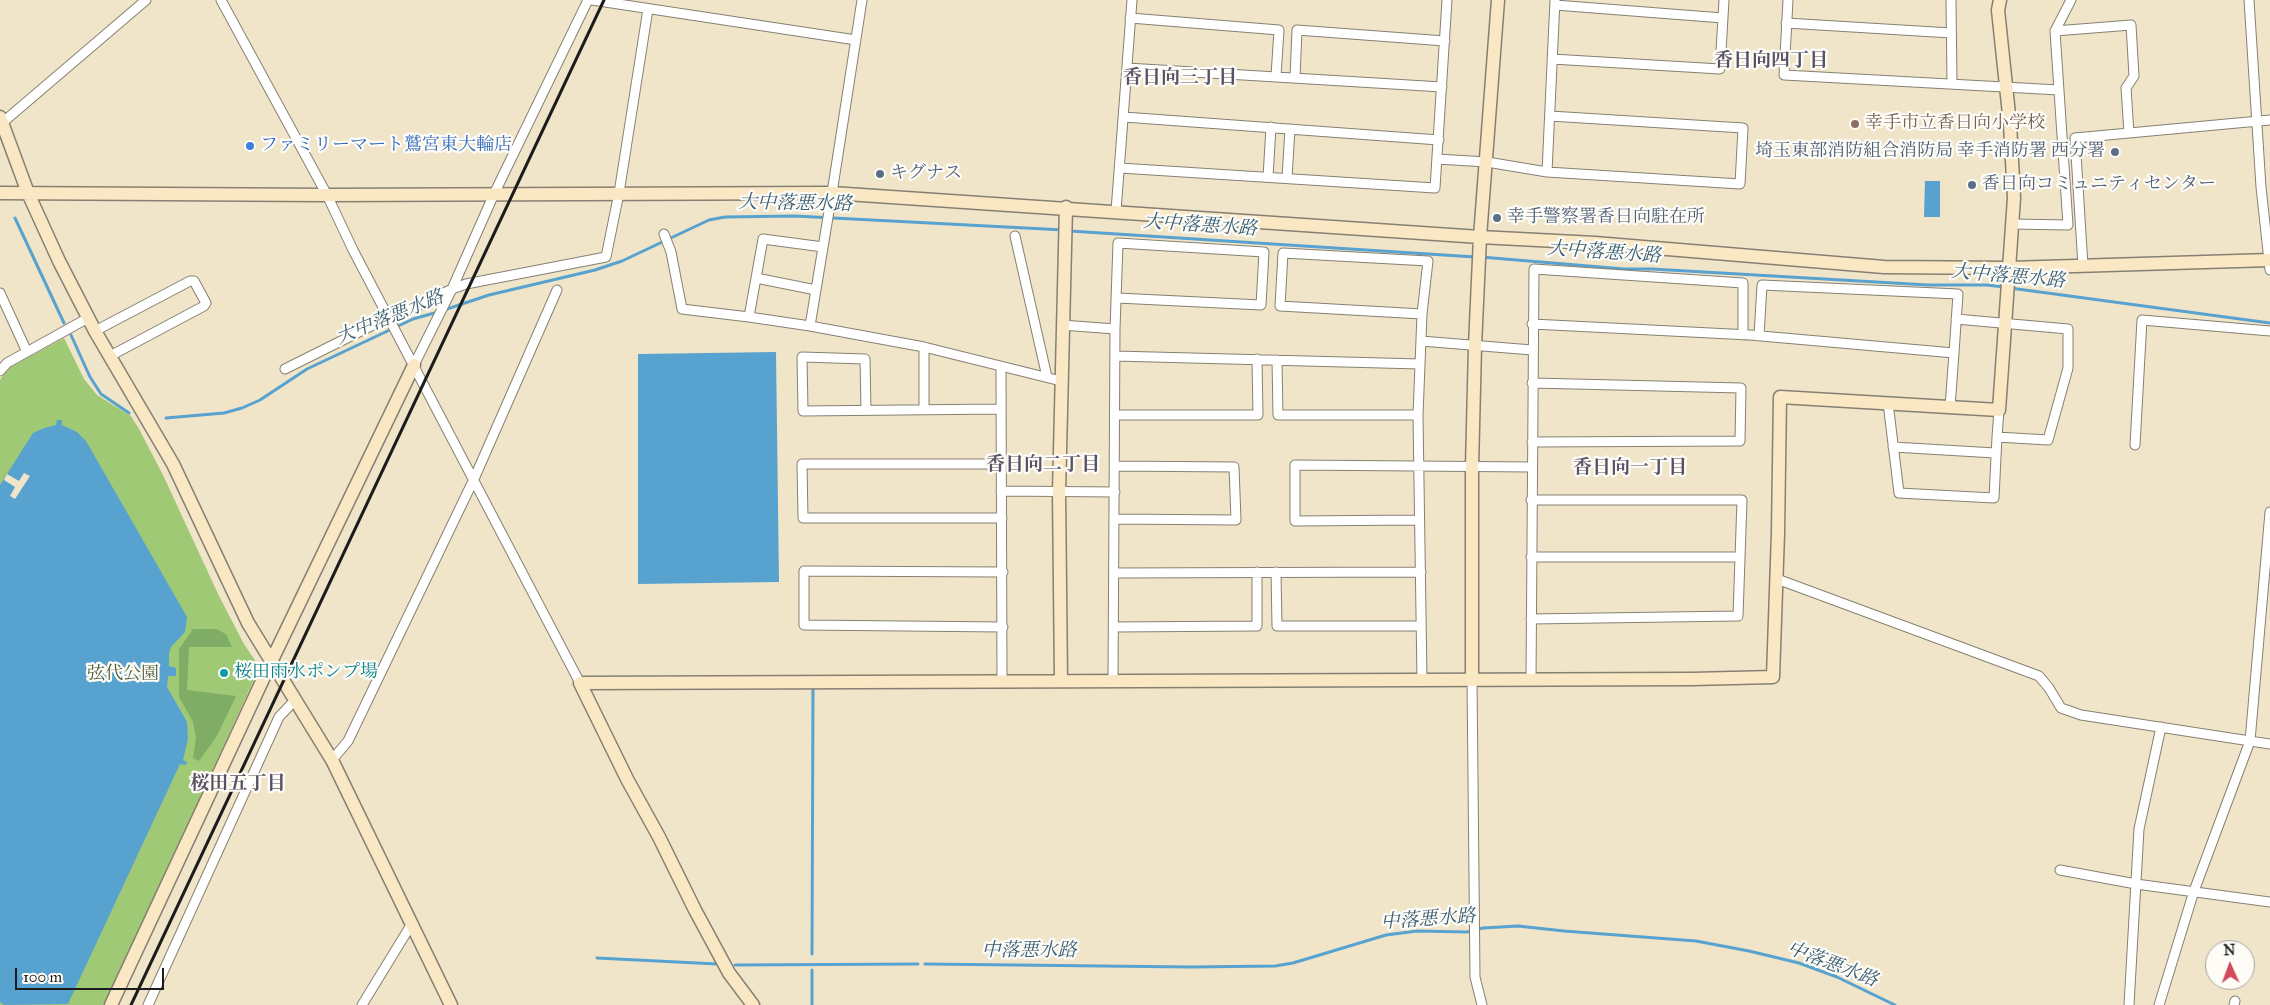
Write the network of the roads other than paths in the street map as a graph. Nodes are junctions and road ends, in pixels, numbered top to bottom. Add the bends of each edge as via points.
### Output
1 (146, 0) edge
2 (221, 0) edge
3 (588, 0) edge
4 (592, 0) edge
5 (862, 0) edge
6 (1132, 0) edge
7 (1448, 0) edge
8 (1498, 0) edge
9 (1724, 0) edge
10 (1788, 0) edge
11 (1951, 0) edge
12 (2000, 0) edge
13 (2071, 0) edge
14 (2249, 0) edge
15 (1555, 2) edge
16 (648, 9) junction
17 (1130, 18) junction
18 (1723, 18) junction
19 (1786, 23) junction
20 (2054, 31) junction
21 (1951, 33) junction
22 (856, 40) junction
23 (1445, 40) junction
24 (1552, 59) junction
25 (1127, 68) junction
26 (1276, 76) junction
27 (1295, 78) junction
28 (1952, 84) junction
29 (2006, 87) junction
30 (1442, 88) junction
31 (2059, 90) junction
32 (1550, 116) junction
33 (1124, 117) junction
34 (1, 120) edge
35 (2270, 120) edge
36 (2257, 121) junction
37 (1271, 127) junction
38 (1290, 129) junction
39 (2129, 133) junction
40 (1438, 140) junction
41 (1437, 158) junction
42 (1487, 162) junction
43 (1120, 168) junction
44 (1547, 172) junction
45 (1268, 177) junction
46 (1287, 178) junction
47 (619, 192) junction
48 (0, 193) edge
49 (28, 193) junction
50 (494, 194) junction
51 (327, 195) junction
52 (831, 199) junction
53 (1066, 207) junction
54 (1116, 211) junction
55 (2013, 224) junction
56 (664, 234) dead end
57 (1015, 236) dead end
58 (1480, 244) junction
59 (823, 247) junction
60 (2269, 263) edge
61 (2083, 266) junction
62 (2009, 275) junction
63 (756, 278) junction
64 (557, 290) dead end
65 (816, 290) junction
66 (450, 292) junction
67 (0, 294) edge
68 (1117, 298) junction
69 (1422, 314) junction
70 (88, 318) junction
71 (749, 318) junction
72 (1956, 319) junction
73 (391, 321) junction
74 (2005, 322) junction
75 (1532, 324) junction
76 (1062, 325) junction
77 (810, 326) junction
78 (1115, 329) junction
79 (95, 330) junction
80 (2270, 331) edge
81 (1743, 335) junction
82 (1758, 336) junction
83 (1421, 341) junction
84 (1475, 346) junction
85 (924, 347) junction
86 (1532, 350) junction
87 (27, 352) junction
88 (1954, 353) junction
89 (110, 356) junction
90 (1115, 356) junction
91 (1257, 359) junction
92 (1277, 360) junction
93 (1420, 364) junction
94 (414, 365) junction
95 (1001, 367) junction
96 (285, 369) dead end
97 (0, 371) edge
98 (1047, 377) junction
99 (1061, 381) junction
100 (1532, 383) junction
101 (1888, 404) junction
102 (1950, 407) junction
103 (924, 409) junction
104 (1001, 409) junction
105 (866, 410) junction
106 (1998, 410) junction
107 (1418, 415) junction
108 (1115, 416) junction
109 (1997, 437) junction
110 (1532, 442) junction
111 (2135, 445) dead end
112 (1893, 446) junction
113 (1995, 453) junction
114 (1002, 464) junction
115 (1115, 466) junction
116 (1419, 467) junction
117 (1472, 467) junction
118 (1532, 467) junction
119 (474, 479) junction
120 (1002, 491) junction
121 (1059, 492) junction
122 (1115, 492) junction
123 (1531, 500) junction
124 (2270, 512) edge
125 (1002, 518) junction
126 (1115, 519) junction
127 (1419, 520) junction
128 (2269, 526) edge
129 (1531, 557) junction
130 (1740, 557) junction
131 (1003, 572) junction
132 (1257, 572) junction
133 (1276, 572) junction
134 (1421, 572) junction
135 (1115, 573) junction
136 (1777, 579) junction
137 (1531, 619) junction
138 (1003, 626) junction
139 (1421, 626) junction
140 (1114, 627) junction
141 (271, 662) junction
142 (1422, 680) junction
143 (1472, 680) junction
144 (1531, 680) junction
145 (1061, 681) junction
146 (1113, 681) junction
147 (1002, 682) junction
148 (580, 683) junction
149 (295, 700) junction
150 (2161, 727) junction
151 (2250, 741) junction
152 (2270, 744) edge
153 (332, 760) junction
154 (2060, 870) dead end
155 (2136, 884) junction
156 (2194, 891) junction
157 (2270, 902) edge
158 (411, 925) junction
159 (111, 1005) edge
160 (148, 1005) edge
161 (362, 1005) edge
162 (452, 1005) edge
163 (753, 1005) edge
164 (1482, 1005) edge
165 (2129, 1005) edge
166 (2158, 1005) edge

1 - 34 street
2 - 51 street
3 - 50 street
4 - 16 street
5 - 22 street
6 - 17 street
7 - 23 street
8 - 42 street
9 - 18 street
10 - 19 street
11 - 21 street
12 - 29 street via 1998,10
13 - 20 street
14 - 36 street
15 - 18 street
15 - 24 street
16 - 22 street
16 - 47 street
17 - 25 street
17 - 26 street via 1279,30
18 - 24 street via 1720,69
19 - 21 street
19 - 28 street via 1784,74
20 - 31 street
20 - 39 street via 2131,26 2134,76 2126,88
21 - 28 street
22 - 52 street
23 - 27 street via 1297,30
23 - 30 street
24 - 32 street
25 - 26 street
25 - 33 street
26 - 27 street
27 - 30 street
28 - 29 street
29 - 31 street
29 - 55 street
30 - 40 street
31 - 55 street via 2068,225
32 - 44 street
32 - 44 street via 1743,128 1740,184
33 - 37 street
33 - 43 street
34 - 49 street
35 - 36 street
36 - 39 street
36 - 60 street
37 - 38 street
37 - 45 street
38 - 40 street
38 - 46 street
39 - 61 street via 2075,138
40 - 41 street
41 - 42 street
41 - 46 street via 1435,188
42 - 44 street
42 - 58 street
43 - 45 street
43 - 54 street
45 - 46 street
47 - 50 street
47 - 52 street
47 - 66 street via 606,258 473,283
48 - 49 street
49 - 51 street
49 - 70 street
50 - 51 street
50 - 66 street
51 - 73 street
52 - 53 street
52 - 59 street
53 - 54 street
53 - 76 street
54 - 58 street
55 - 62 street
56 - 71 street via 682,309
57 - 98 street
58 - 62 street via 1595,243
58 - 84 street
59 - 63 street via 763,239
59 - 65 street
60 - 61 street
61 - 62 street
62 - 74 street
63 - 65 street
63 - 71 street
64 - 119 street
65 - 77 street
66 - 73 street
66 - 94 street
67 - 87 street
68 - 68 street via 1118,243 1264,252 1261,305
68 - 78 street
69 - 69 street via 1280,306 1283,253 1428,261
69 - 83 street
70 - 79 street
70 - 87 street
71 - 77 street
72 - 74 street
72 - 82 street via 1958,294 1762,285
72 - 88 street
73 - 94 street
73 - 96 street via 381,321
74 - 106 street
74 - 109 street via 2068,329 2068,368 2048,440
75 - 81 street
75 - 81 street via 1534,269 1743,283
75 - 86 street
76 - 78 street
76 - 99 street
77 - 85 street
78 - 90 street
79 - 89 street
79 - 89 street via 194,281 206,303 204,306
80 - 111 street via 2142,320
81 - 82 street
82 - 88 street
83 - 84 street
83 - 93 street
84 - 86 street
84 - 117 street
85 - 95 street
85 - 103 street
86 - 100 street
87 - 97 street
88 - 102 street
89 - 141 street via 173,464 248,623
90 - 91 street
90 - 108 street
91 - 92 street
91 - 108 street via 1258,415
92 - 93 street
92 - 107 street via 1278,415
93 - 107 street
94 - 119 street
94 - 141 street
95 - 98 street
95 - 104 street
98 - 99 street
99 - 121 street
100 - 110 street
100 - 110 street via 1742,388 1740,441
101 - 102 street
101 - 112 street
101 - 136 street via 1780,397
102 - 106 street
103 - 104 street
103 - 105 street
104 - 114 street
105 - 105 street via 803,411 802,357 865,359
106 - 109 street
107 - 116 street
108 - 115 street
109 - 113 street
110 - 118 street
112 - 113 street
112 - 113 street via 1899,493 1994,498
114 - 120 street
114 - 125 street via 802,464 803,518
115 - 122 street
115 - 126 street via 1234,467 1236,520
116 - 117 street
116 - 127 street
116 - 127 street via 1295,465 1295,521
117 - 118 street
117 - 143 street
118 - 123 street
119 - 148 street
119 - 153 street via 348,741
120 - 121 street
120 - 125 street
121 - 122 street
121 - 145 street
122 - 126 street
123 - 129 street
123 - 130 street via 1742,500
124 - 128 street
125 - 131 street
126 - 135 street
127 - 134 street
128 - 151 street
129 - 130 street
129 - 137 street
130 - 137 street via 1738,616
131 - 138 street
131 - 138 street via 804,571 804,624
132 - 133 street
132 - 135 street
132 - 140 street via 1257,626
133 - 134 street
133 - 139 street via 1277,626
134 - 139 street
135 - 140 street
136 - 144 street via 1773,677
136 - 150 street via 2039,676 2061,708
137 - 144 street
138 - 147 street
139 - 142 street
140 - 146 street
141 - 149 street
141 - 159 street
142 - 143 street
142 - 146 street
143 - 144 street
143 - 164 street via 1475,977
145 - 146 street
145 - 147 street
147 - 148 street
148 - 163 street via 695,910 729,973
149 - 153 street
149 - 160 street via 280,717
150 - 151 street
150 - 155 street via 2139,829
151 - 152 street
151 - 156 street
153 - 158 street
154 - 155 street
155 - 156 street
155 - 165 street
156 - 157 street
156 - 166 street
158 - 161 street
158 - 162 street

